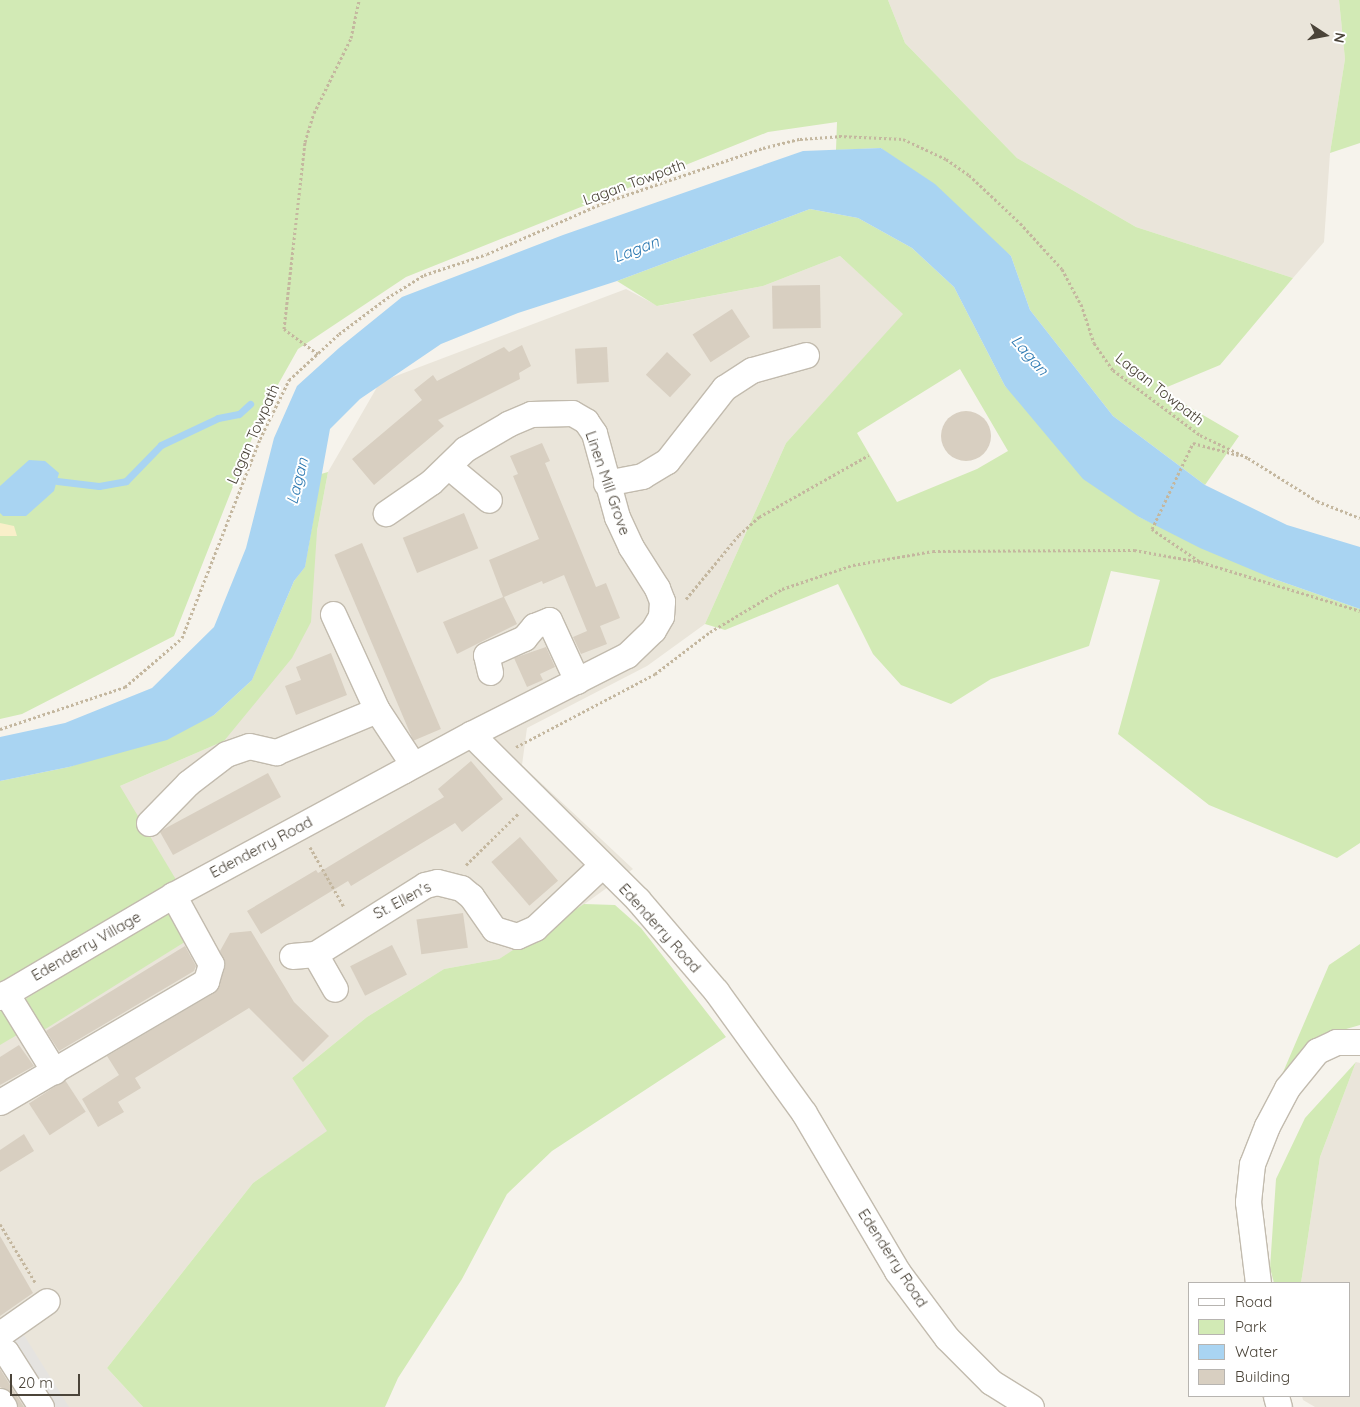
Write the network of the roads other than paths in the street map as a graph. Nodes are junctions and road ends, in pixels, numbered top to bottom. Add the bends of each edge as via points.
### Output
1 (806, 355) dead end
2 (448, 466) junction
3 (606, 483) junction
4 (489, 500) dead end
5 (386, 513) dead end
6 (333, 614) dead end
7 (490, 672) dead end
8 (577, 681) junction
9 (377, 710) junction
10 (471, 734) junction
11 (404, 770) junction
12 (149, 823) dead end
13 (601, 866) junction
14 (173, 895) junction
15 (335, 989) dead end
16 (3, 995) edge
17 (1360, 1042) edge
18 (54, 1071) junction
19 (0, 1102) edge
20 (1258, 1282) edge
21 (47, 1302) road end
22 (0, 1334) edge
23 (0, 1350) edge
24 (0, 1401) edge
25 (4, 1407) edge
26 (41, 1407) edge
27 (1031, 1407) edge

1 - 3 street via 752,370 724,388 667,461 642,476
2 - 3 street, Linen Mill Grove via 465,449 508,424 531,414 562,412 586,421 594,433
2 - 4 street
2 - 5 street, Linen Mill Grove
3 - 8 street, Linen Mill Grove via 631,547 659,595 661,616 653,630 627,654
6 - 9 street
7 - 8 street via 486,655 524,638 534,626 549,620
8 - 10 street
9 - 11 street via 412,763
9 - 12 street via 276,752 249,746 226,754 188,783
10 - 11 street, Edenderry Road
10 - 13 street, Edenderry Road
11 - 14 street, Edenderry Road
13 - 15 street, St. Ellen's via 535,928 518,936 494,929 471,896 448,883 425,885 303,955
13 - 27 street, Edenderry Road via 638,900 743,1027 804,1113 897,1271 947,1338 991,1382
14 - 16 street, Edenderry Village
14 - 18 street via 211,964 206,981
16 - 18 street
17 - 20 street via 1336,1042 1317,1052 1287,1088 1267,1126 1252,1164 1248,1202
18 - 19 street
21 - 22 street
23 - 26 street via 6,1352
24 - 25 street

